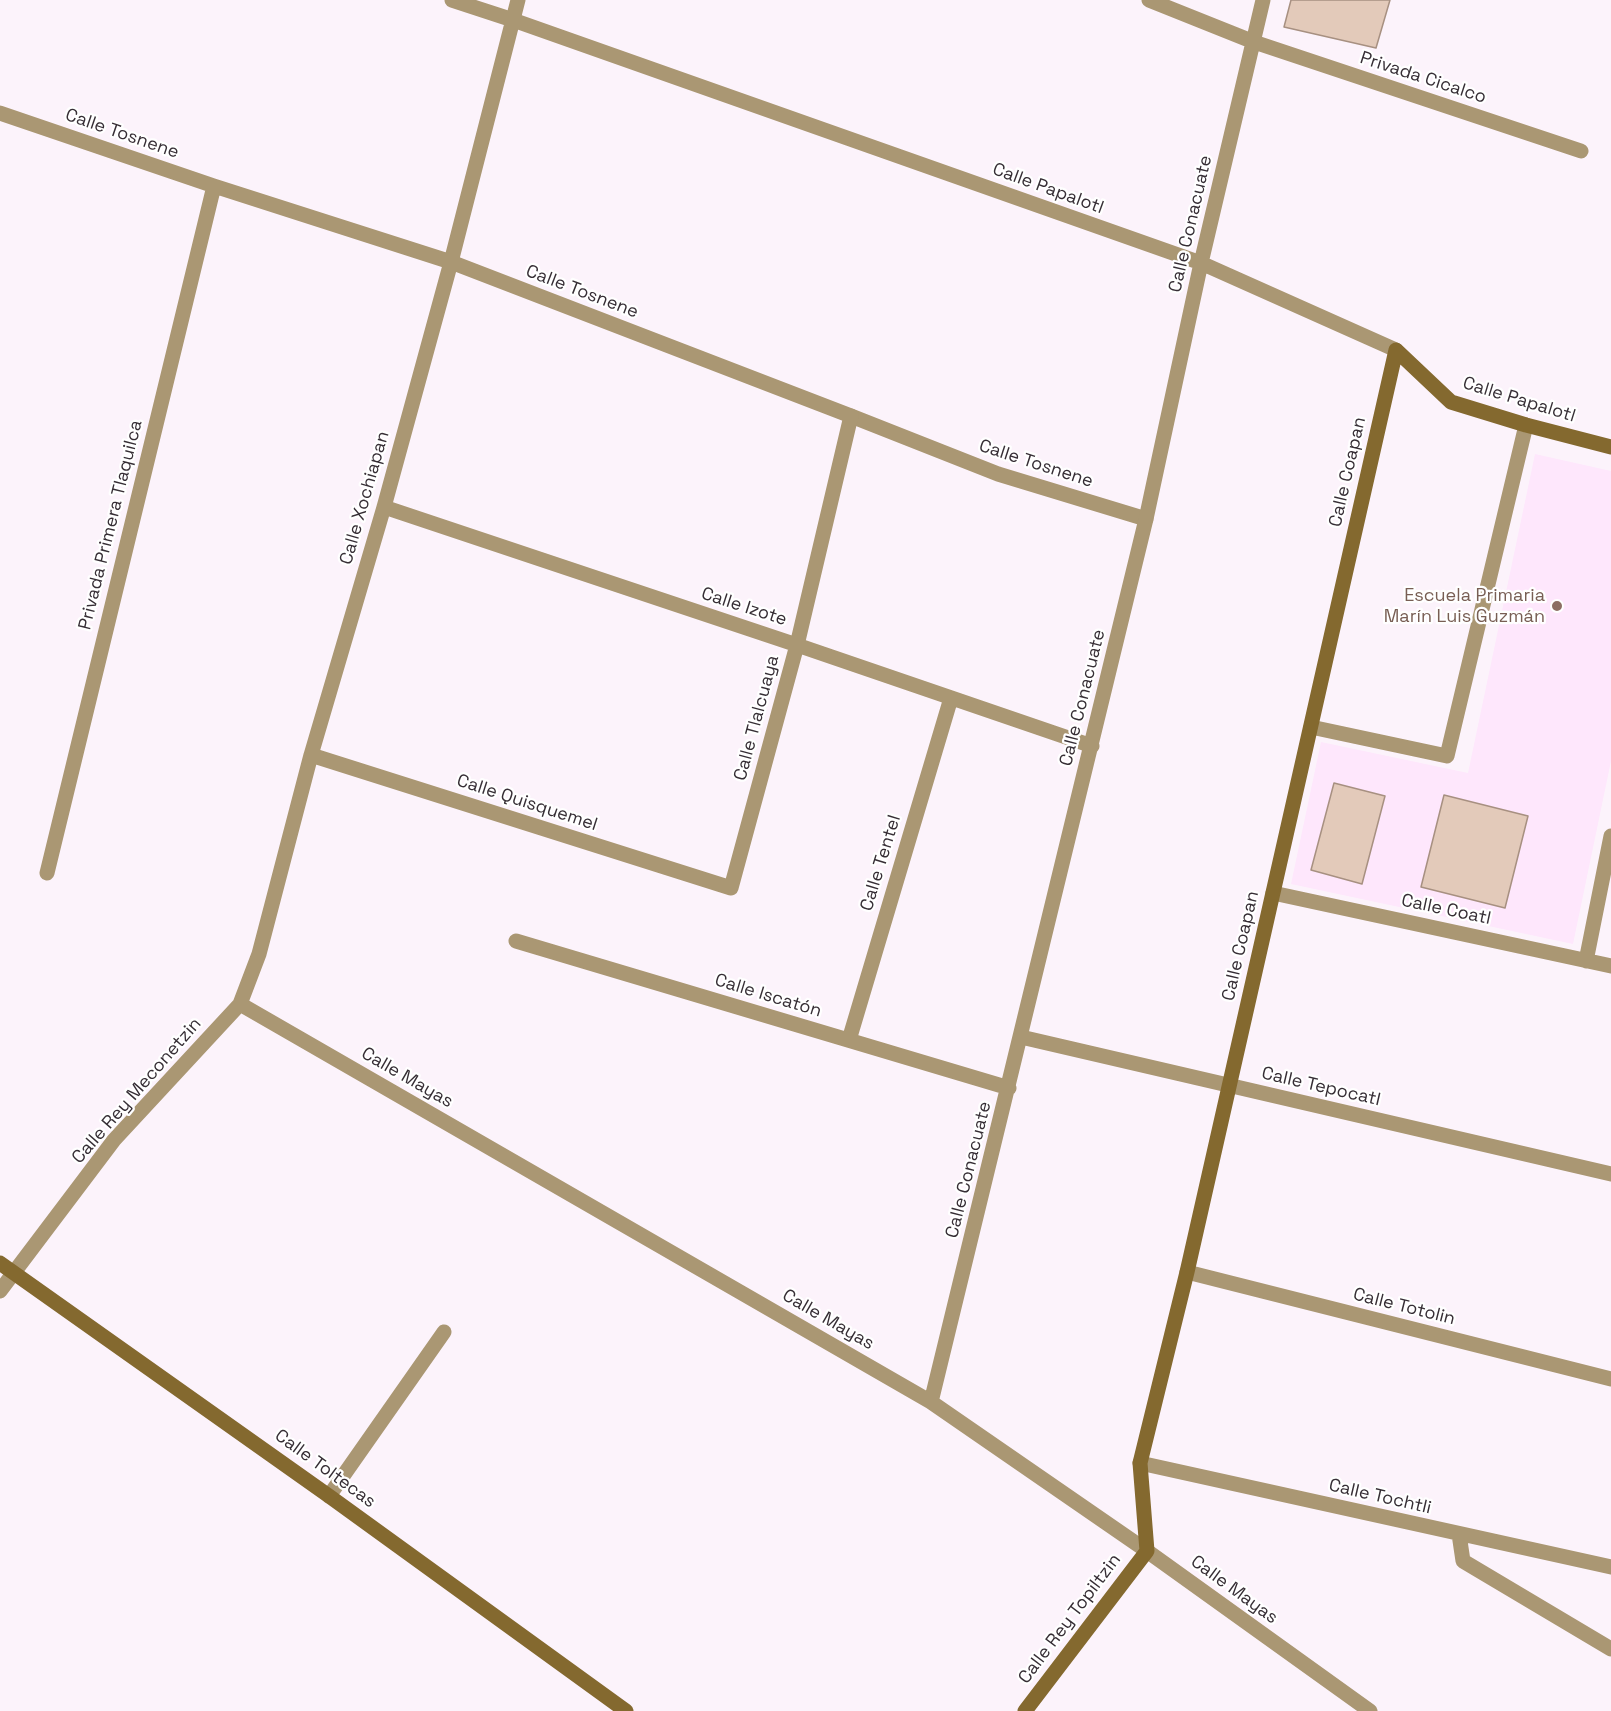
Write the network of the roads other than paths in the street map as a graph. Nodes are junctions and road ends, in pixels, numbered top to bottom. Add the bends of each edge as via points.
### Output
1 (452, 0) edge
2 (518, 0) edge
3 (1149, 0) edge
4 (1263, 0) edge
5 (513, 20) junction
6 (1254, 42) junction
7 (0, 113) edge
8 (1581, 151) dead end
9 (214, 186) junction
10 (451, 262) junction
11 (1201, 263) junction
12 (1396, 350) junction
13 (851, 416) junction
14 (1526, 425) junction
15 (1611, 447) edge
16 (384, 507) junction
17 (1146, 519) junction
18 (797, 645) junction
19 (951, 698) junction
20 (1311, 727) junction
21 (1092, 746) junction
22 (311, 755) junction
23 (1611, 836) edge
24 (47, 873) dead end
25 (730, 888) joint
26 (1273, 893) junction
27 (516, 941) dead end
28 (1586, 961) junction
29 (1611, 966) edge
30 (240, 1004) junction
31 (1022, 1037) junction
32 (849, 1040) junction
33 (1229, 1086) junction
34 (1009, 1088) junction
35 (1611, 1174) edge
36 (0, 1263) edge
37 (1187, 1272) junction
38 (13, 1273) junction
39 (0, 1291) edge
40 (444, 1332) dead end
41 (1611, 1379) edge
42 (932, 1402) junction
43 (1140, 1463) junction
44 (329, 1496) junction
45 (1459, 1534) junction
46 (1147, 1551) junction
47 (1611, 1567) edge
48 (1611, 1649) edge
49 (626, 1711) edge
50 (1025, 1711) edge
51 (1370, 1711) edge

1 - 5 street, Calle Papalotl
2 - 5 street, Calle Xochiapan
3 - 6 street, Privada Cicalco
4 - 6 street, Calle Conacuate
5 - 10 street, Calle Xochiapan
5 - 11 street, Calle Papalotl
6 - 8 street, Privada Cicalco
6 - 11 street, Calle Conacuate
7 - 9 street, Calle Tosnene
9 - 10 street, Calle Tosnene
9 - 24 street, Privada Primera Tlaquilca
10 - 13 street, Calle Tosnene
10 - 16 street, Calle Xochiapan
11 - 12 street, Calle Papalotl
11 - 17 street, Calle Conacuate
12 - 14 street, Calle Papalotl via 1451,402
12 - 20 street, Calle Coapan
13 - 17 street, Calle Tosnene via 998,474
13 - 18 street, Calle Tlalcuaya
14 - 15 street, Calle Papalotl
14 - 20 street via 1447,756
16 - 18 street, Calle Izote
16 - 22 street, Calle Xochiapan
17 - 21 street, Calle Conacuate
18 - 19 street, Calle Izote
18 - 25 street, Calle Tlalcuaya
19 - 21 street, Calle Izote
19 - 32 street, Calle Tentel
20 - 26 street, Calle Coapan
21 - 31 street, Calle Conacuate
22 - 25 street, Calle Quisquemel
22 - 30 street, Calle Xochiapan via 259,954
23 - 28 street
26 - 28 street, Calle Coatl
26 - 33 street, Calle Coapan
27 - 32 street, Calle Iscatón
28 - 29 street, Calle Coatl
30 - 38 street, Calle Rey Meconetzin via 114,1140
30 - 42 street, Calle Mayas
31 - 33 street, Calle Tepocatl
31 - 34 street, Calle Conacuate
32 - 34 street, Calle Iscatón
33 - 35 street, Calle Tepocatl
33 - 37 street, Calle Coapan
34 - 42 street, Calle Conacuate
36 - 38 street, Calle Toltecas
37 - 41 street, Calle Totolin
37 - 43 street, Calle Coapan
38 - 39 street, Calle Rey Meconetzin
38 - 44 street, Calle Toltecas
40 - 44 street
42 - 46 street, Calle Mayas
43 - 45 street, Calle Tochtli
43 - 46 street, Calle Coapan
44 - 49 street, Calle Toltecas
45 - 47 street, Calle Tochtli
45 - 48 street via 1462,1561
46 - 50 street, Calle Rey Topiltzin
46 - 51 street, Calle Mayas

